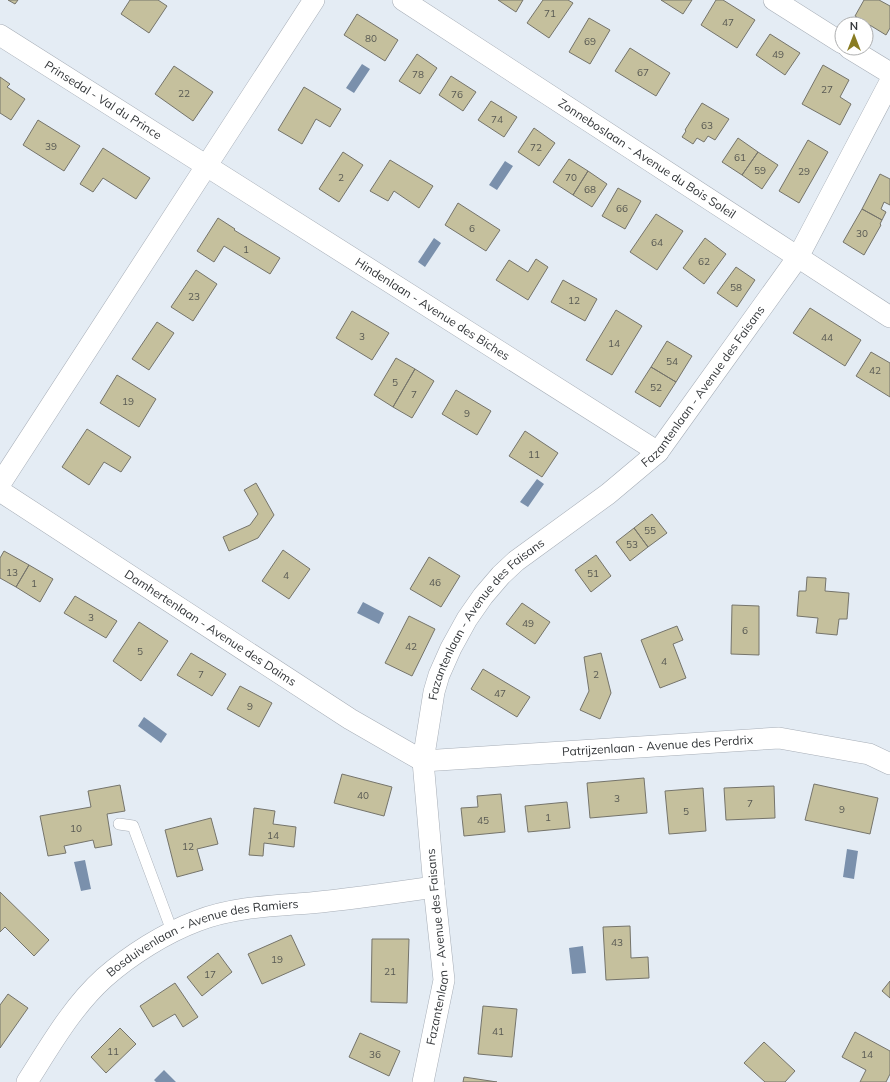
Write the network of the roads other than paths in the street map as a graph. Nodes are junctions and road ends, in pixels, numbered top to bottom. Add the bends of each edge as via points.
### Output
1 (314, 0) edge
2 (404, 0) edge
3 (774, 0) edge
4 (0, 35) edge
5 (834, 38) edge
6 (863, 56) edge
7 (890, 73) edge
8 (890, 82) edge
9 (207, 166) junction
10 (798, 257) junction
11 (890, 317) edge
12 (658, 452) junction
13 (0, 484) edge
14 (0, 491) edge
15 (423, 761) junction
16 (890, 764) edge
17 (119, 824) dead end
18 (434, 887) junction
19 (172, 932) junction
20 (27, 1082) edge
21 (423, 1082) edge

1 - 9 street
2 - 10 street, Zonneboslaan - Avenue du Bois Soleil
3 - 5 street
4 - 9 street, Prinsedal - Val du Prince
6 - 7 street
8 - 10 street, Fazantenlaan - Avenue des Faisans
9 - 12 street, Hindenlaan - Avenue des Biches
9 - 13 street
10 - 11 street, Zonneboslaan - Avenue du Bois Soleil
10 - 12 street, Fazantenlaan - Avenue des Faisans
12 - 15 street, Fazantenlaan - Avenue des Faisans via 608,494 516,561 483,596 451,648 440,675 431,707
14 - 15 street, Damhertenlaan - Avenue des Daims via 350,719
15 - 16 street, Patrijzenlaan - Avenue des Perdrix via 779,738 869,754
15 - 18 street, Fazantenlaan - Avenue des Faisans
17 - 19 lane via 133,826
18 - 19 street, Bosduivenlaan - Avenue des Ramiers via 360,898 239,910 198,921
18 - 21 street, Fazantenlaan - Avenue des Faisans via 444,980
19 - 20 street, Bosduivenlaan - Avenue des Ramiers via 125,960 104,978 66,1021

